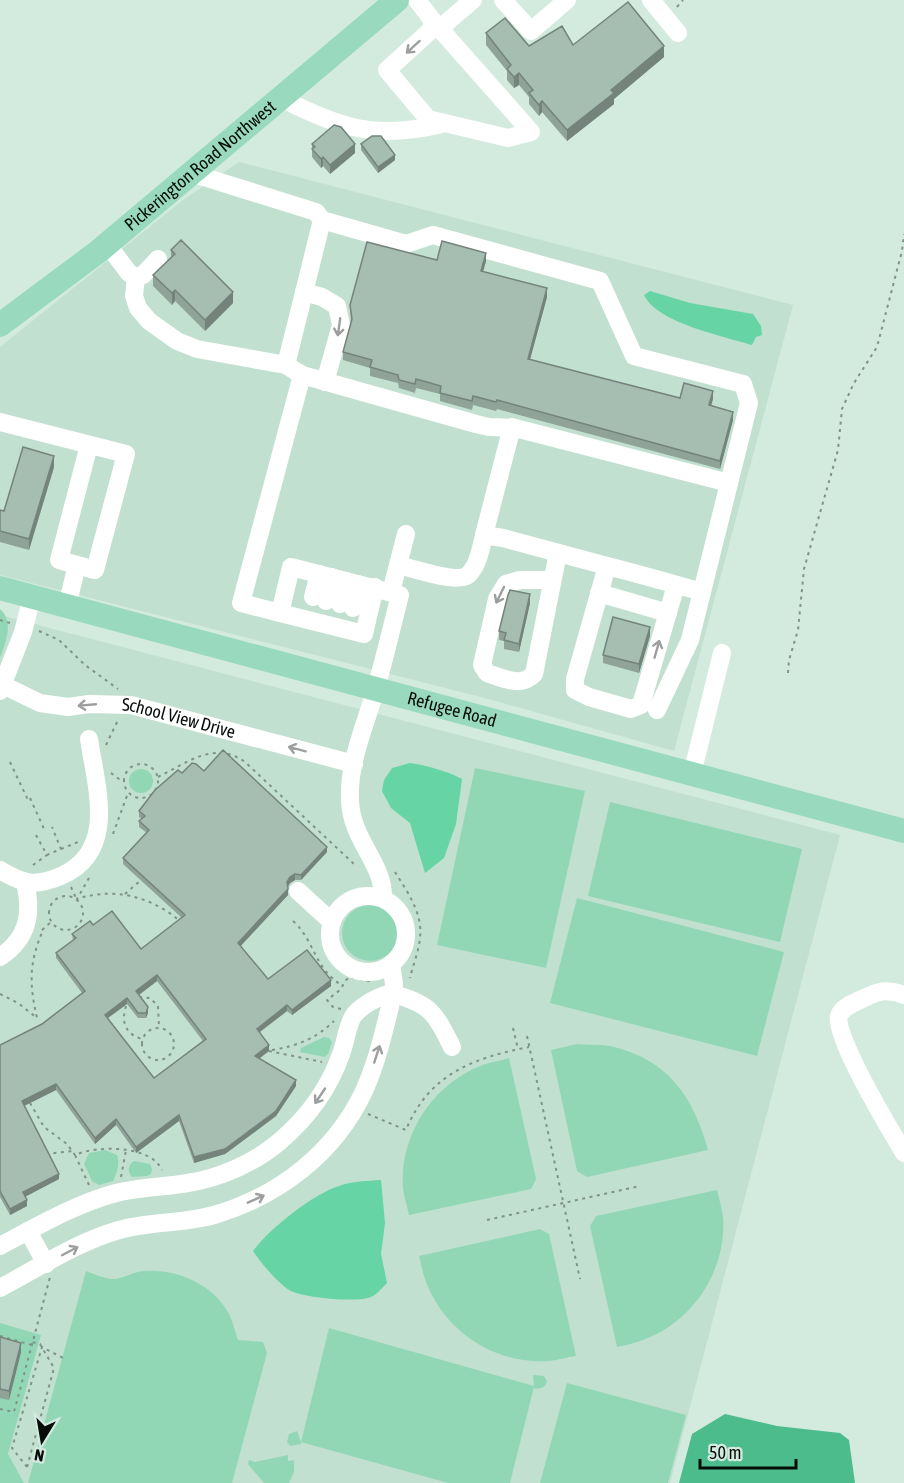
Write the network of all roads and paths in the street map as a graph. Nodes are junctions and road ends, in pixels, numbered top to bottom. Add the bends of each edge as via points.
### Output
1 (397, 0) edge
2 (417, 0) edge
3 (472, 0) edge
4 (503, 0) edge
5 (567, 0) edge
6 (651, 0) edge
7 (436, 25) junction
8 (678, 33) dead end
9 (281, 98) junction
10 (445, 123) junction
11 (191, 173) junction
12 (322, 220) junction
13 (904, 234) edge
14 (107, 244) junction
15 (158, 259) dead end
16 (136, 277) junction
17 (304, 292) junction
18 (0, 325) edge
19 (286, 365) junction
20 (302, 375) junction
21 (325, 382) junction
22 (0, 422) edge
23 (512, 428) junction
24 (89, 445) junction
25 (729, 483) junction
26 (406, 534) dead end
27 (484, 535) junction
28 (558, 553) junction
29 (398, 564) junction
30 (77, 565) junction
31 (607, 566) junction
32 (551, 580) junction
33 (353, 582) junction
34 (676, 585) junction
35 (0, 588) edge
36 (702, 592) junction
37 (599, 593) junction
38 (32, 597) junction
39 (67, 606) junction
40 (668, 613) junction
41 (280, 614) junction
42 (330, 614) junction
43 (0, 620) edge
44 (24, 626) junction
45 (722, 652) dead end
46 (788, 673) dead end
47 (2, 688) edge
48 (376, 689) junction
49 (121, 704) junction
50 (649, 707) junction
51 (97, 744) joint
52 (10, 762) dead end
53 (354, 764) junction
54 (105, 769) dead end
55 (692, 774) junction
56 (158, 777) junction
57 (123, 782) junction
58 (129, 793) junction
59 (52, 827) dead end
60 (45, 831) dead end
61 (904, 831) edge
62 (36, 835) dead end
63 (112, 837) dead end
64 (47, 855) junction
65 (375, 864) junction
66 (33, 865) dead end
67 (0, 870) edge
68 (93, 871) dead end
69 (141, 880) edge
70 (25, 883) junction
71 (298, 891) dead end
72 (125, 894) junction
73 (382, 898) junction
74 (77, 899) junction
75 (293, 921) dead end
76 (332, 922) junction
77 (183, 924) edge
78 (76, 927) junction
79 (43, 930) dead end
80 (81, 933) edge
81 (0, 957) edge
82 (391, 964) junction
83 (343, 986) junction
84 (0, 994) edge
85 (389, 994) junction
86 (904, 995) edge
87 (139, 997) edge
88 (126, 1006) edge
89 (342, 1013) dead end
90 (36, 1018) junction
91 (336, 1019) dead end
92 (42, 1026) edge
93 (159, 1028) junction
94 (513, 1029) dead end
95 (527, 1036) dead end
96 (142, 1039) junction
97 (452, 1047) dead end
98 (529, 1047) junction
99 (518, 1049) junction
100 (169, 1056) junction
101 (173, 1061) edge
102 (327, 1063) dead end
103 (30, 1103) edge
104 (357, 1104) junction
105 (389, 1116) dead end
106 (386, 1122) junction
107 (126, 1150) junction
108 (74, 1153) junction
109 (904, 1153) edge
110 (46, 1154) edge
111 (164, 1177) dead end
112 (120, 1183) dead end
113 (640, 1186) dead end
114 (92, 1190) dead end
115 (564, 1203) junction
116 (487, 1220) dead end
117 (28, 1231) junction
118 (0, 1246) edge
119 (48, 1269) junction
120 (580, 1279) dead end
121 (0, 1288) edge
122 (0, 1336) edge
123 (32, 1343) junction
124 (42, 1347) junction
125 (63, 1358) dead end
126 (0, 1409) edge

1 - 9 main road, Pickerington Road Northwest
2 - 7 street
3 - 7 street
4 - 5 street via 531,31
6 - 8 street
7 -> 10 street via 387,70 429,119
7 - 10 street via 531,132 508,138
9 - 10 street via 318,117 366,131 412,131
9 - 11 main road, Pickerington Road Northwest
11 - 12 street via 316,212
11 - 14 main road, Pickerington Road Northwest
12 - 17 street
12 - 25 street via 406,244 433,235 600,281 634,356 743,384 749,403
13 - 46 path via 877,347 842,410 838,450 804,569 798,630
14 - 16 street
14 - 18 main road, Pickerington Road Northwest
15 - 16 street
16 - 19 street via 134,296 138,308 177,341 197,349
17 - 19 street
17 -> 21 street via 337,306 340,316
19 - 20 street
20 - 21 street
20 - 41 street via 241,603
21 - 23 street via 489,428
22 - 24 street
23 - 25 street
23 - 27 street
24 - 30 street via 59,560
24 - 30 street via 126,454 95,570
25 - 36 street
26 - 29 street
27 - 28 street
27 - 29 street via 475,566 467,576 457,579
28 - 31 street
28 - 32 street
29 - 33 street
30 - 39 street
31 - 34 street
31 - 37 street
32 -> 32 street via 506,584 497,599 482,665 487,673 520,683 534,674
33 - 41 street via 291,567
33 - 42 street
33 - 42 street
33 - 42 street via 364,634
33 - 48 street via 400,595
34 - 36 street
34 - 40 street
35 - 38 main road, Refugee Road
36 - 50 street via 690,640
37 - 40 street
37 - 50 street via 575,690 589,698 631,709
38 - 39 main road, Refugee Road
38 - 44 street
39 - 48 main road, Refugee Road
50 -> 40 street
41 - 42 street
43 - 44 path
44 - 47 street
44 - 49 path via 59,640 120,690
45 - 55 street
49 -> 47 street, School View Drive via 55,706
48 - 53 street
48 - 55 main road, Refugee Road
49 - 51 path via 118,720
53 -> 49 street, School View Drive
51 - 70 street via 97,838 83,861 70,872 38,884
52 - 60 path
53 - 65 street via 351,816
54 - 57 path
55 - 61 main road, Refugee Road
56 - 57 path via 152,768 136,764 127,771
56 - 58 path via 157,789 149,796 138,798
56 - 65 path via 205,754 231,753 354,864
57 - 58 path
58 - 63 path
59 - 64 path via 61,849
62 - 64 path
64 - 66 path
65 - 73 street
67 - 70 street
68 - 74 path
69 - 72 path
70 - 81 street via 28,921 12,949
71 - 76 street
72 - 74 path via 93,894
72 - 77 path via 157,905
73 - 76 street via 358,897 342,907
73 - 82 street via 401,914 406,926 403,950
74 - 78 path via 84,915
74 - 78 path via 60,897 52,903 49,914 57,928 68,931
75 - 83 path via 308,938 324,970
76 - 82 street via 333,947 349,966 373,971
78 - 80 path
79 - 90 path via 30,975
82 - 85 street via 394,975
83 - 85 path via 350,977 375,983
83 - 89 path via 326,999 333,1007 347,1009
84 - 90 path
85 - 97 street via 426,1007 438,1019
104 -> 85 street via 380,1048
85 -> 117 street via 353,1016 341,1055 324,1090 298,1125 268,1150 234,1170 190,1183 140,1188 98,1199
86 - 109 street via 889,990 877,992 842,1009 838,1018 847,1050
87 - 93 path via 150,998 158,1005
88 - 96 path via 126,1029
90 - 92 path
91 - 102 path via 296,1046 269,1050
93 - 96 path via 150,1030
93 - 100 path via 173,1037 174,1047
94 - 99 path
95 - 98 path
96 - 100 path via 142,1050 150,1058 160,1060
98 - 99 path
98 - 115 path
99 - 106 path via 475,1060 451,1073 423,1099 406,1130
100 - 101 path
103 - 108 path via 44,1127
104 - 106 path via 364,1113
119 -> 104 street via 85,1244 120,1230 190,1221 270,1192 327,1147
105 - 106 path
107 - 108 path via 94,1148
107 - 111 path via 156,1160
107 - 112 path
108 - 110 path
108 - 114 path
113 - 115 path
115 - 116 path
115 - 120 path
117 - 118 street
117 - 119 street
119 - 121 street
119 - 123 path
122 - 123 path
123 - 124 path
123 - 126 path via 14,1412
124 - 124 path via 54,1368 27,1467 12,1448
124 - 125 path

